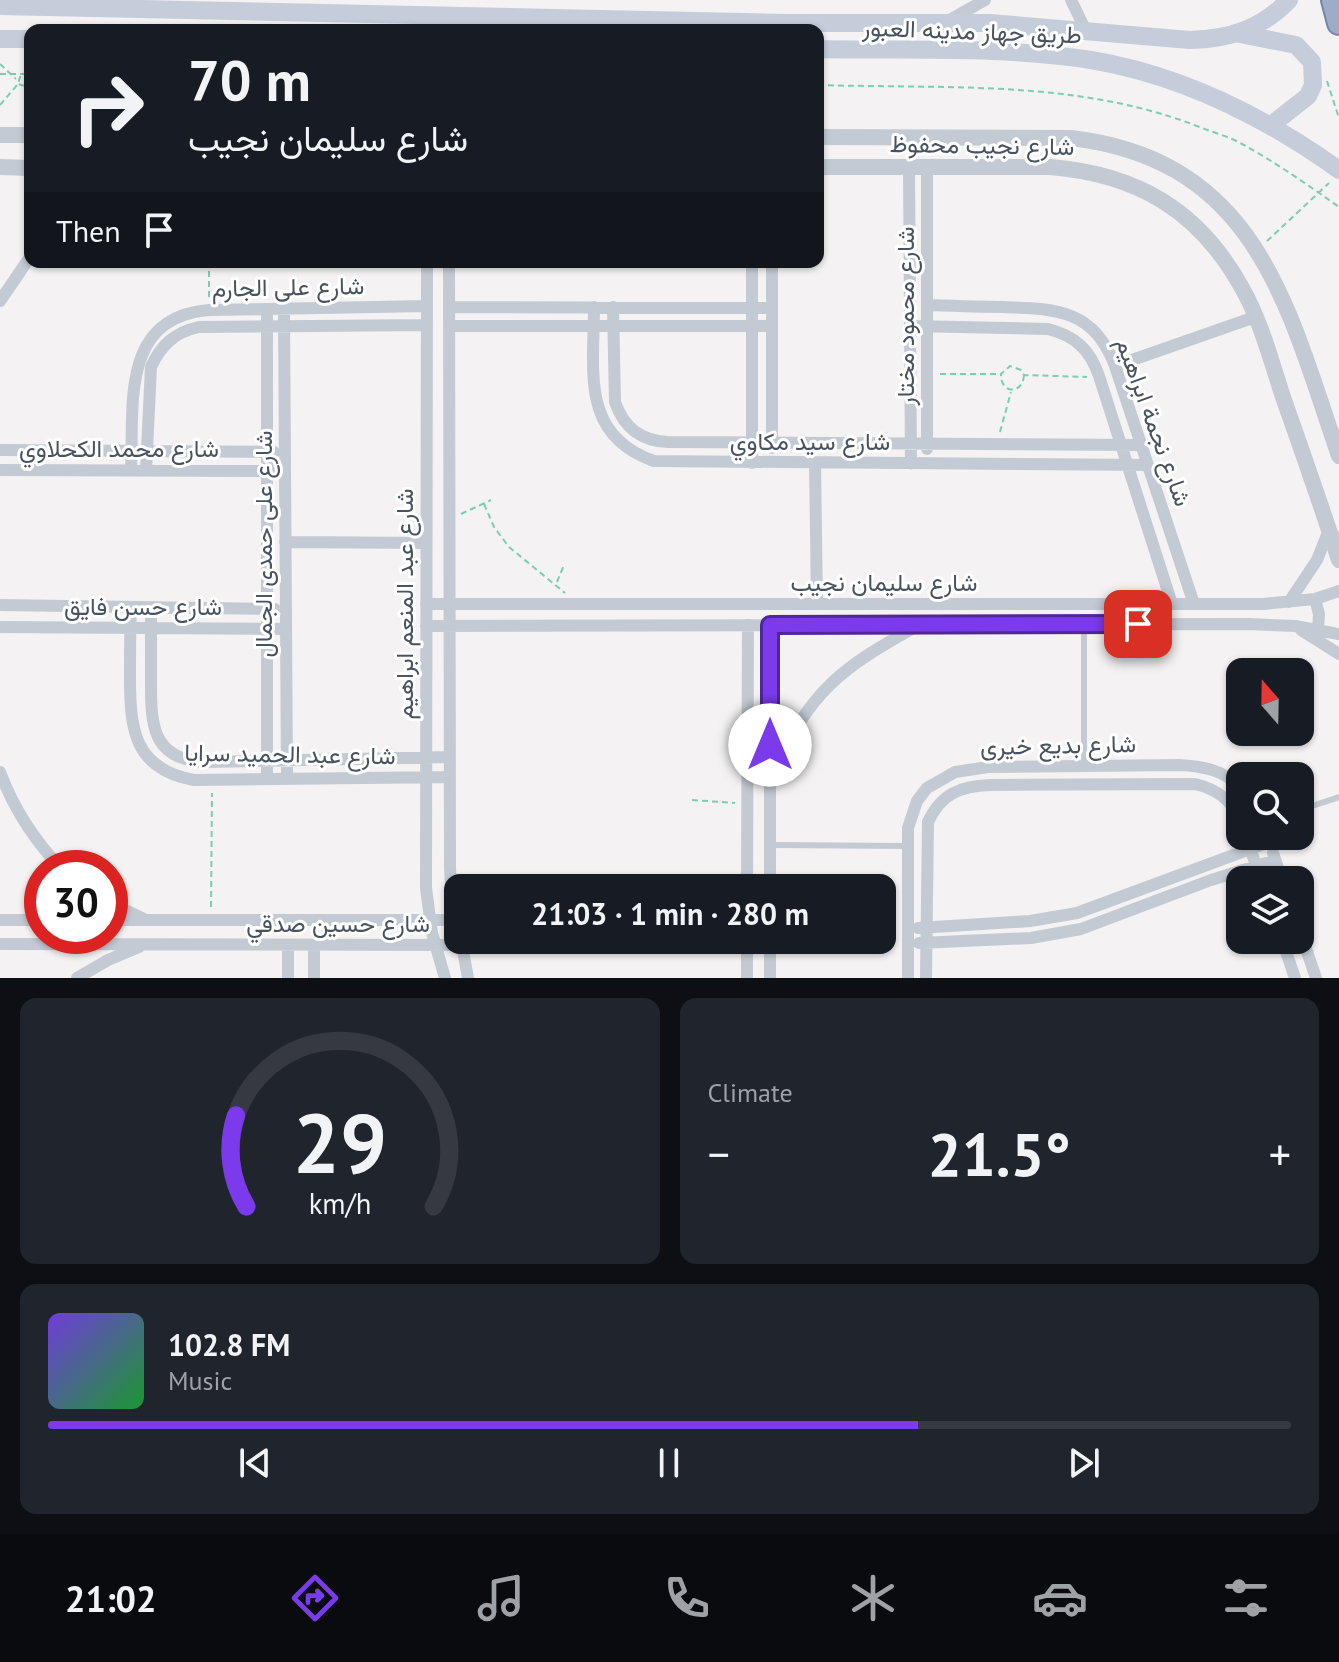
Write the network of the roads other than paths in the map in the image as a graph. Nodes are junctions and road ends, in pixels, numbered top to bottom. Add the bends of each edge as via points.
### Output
1 (985, 0) edge
2 (1071, 0) edge
3 (1289, 0) edge
4 (1333, 0) edge
5 (0, 6) edge
6 (299, 21) edge
7 (1339, 23) edge
8 (592, 24) edge
9 (942, 24) junction
10 (824, 26) edge
11 (1086, 31) junction
12 (1239, 34) junction
13 (0, 39) edge
14 (24, 39) edge
15 (824, 49) edge
16 (1270, 126) junction
17 (0, 135) edge
18 (24, 135) edge
19 (824, 137) edge
20 (0, 167) edge
21 (824, 167) edge
22 (909, 167) junction
23 (927, 167) junction
24 (24, 168) edge
25 (1334, 176) edge
26 (24, 266) edge
27 (427, 268) edge
28 (449, 268) edge
29 (752, 268) edge
30 (772, 268) edge
31 (0, 301) edge
32 (927, 305) junction
33 (427, 306) junction
34 (449, 307) junction
35 (594, 307) junction
36 (613, 307) junction
37 (752, 307) junction
38 (772, 308) junction
39 (267, 309) junction
40 (284, 309) junction
41 (1255, 317) junction
42 (170, 320) junction
43 (427, 325) junction
44 (284, 326) junction
45 (449, 326) junction
46 (594, 326) junction
47 (613, 326) junction
48 (752, 326) junction
49 (772, 326) junction
50 (910, 326) junction
51 (927, 326) junction
52 (267, 327) junction
53 (177, 334) junction
54 (1115, 366) junction
55 (752, 443) junction
56 (772, 443) junction
57 (875, 444) junction
58 (911, 444) junction
59 (927, 444) junction
60 (965, 444) junction
61 (1020, 444) junction
62 (1121, 445) junction
63 (1141, 445) junction
64 (0, 450) edge
65 (132, 451) junction
66 (146, 451) junction
67 (267, 452) junction
68 (285, 452) junction
69 (1339, 456) edge
70 (752, 463) junction
71 (772, 463) junction
72 (815, 463) junction
73 (875, 464) junction
74 (911, 464) junction
75 (927, 464) junction
76 (966, 464) junction
77 (1021, 464) junction
78 (1127, 465) junction
79 (1148, 465) junction
80 (0, 470) edge
81 (131, 470) junction
82 (146, 470) junction
83 (267, 471) junction
84 (285, 471) junction
85 (1329, 530) junction
86 (285, 542) junction
87 (426, 543) junction
88 (1339, 560) edge
89 (1339, 591) edge
90 (1315, 599) junction
91 (1289, 602) junction
92 (426, 604) junction
93 (449, 604) junction
94 (735, 604) junction
95 (817, 604) junction
96 (1172, 604) junction
97 (1194, 604) junction
98 (0, 605) edge
99 (131, 607) junction
100 (151, 607) junction
101 (267, 608) junction
102 (286, 609) junction
103 (1084, 624) junction
104 (742, 625) junction
105 (770, 625) junction
106 (921, 625) junction
107 (426, 626) junction
108 (449, 626) junction
109 (1295, 626) junction
110 (0, 627) edge
111 (130, 628) junction
112 (151, 628) junction
113 (267, 628) junction
114 (286, 629) junction
115 (1318, 630) junction
116 (1339, 634) edge
117 (1339, 654) edge
118 (449, 757) junction
119 (426, 758) junction
120 (267, 760) junction
121 (287, 760) junction
122 (1084, 765) junction
123 (0, 772) edge
124 (770, 775) junction
125 (426, 777) junction
126 (449, 777) junction
127 (1226, 777) edge
128 (267, 779) junction
129 (287, 779) junction
130 (1339, 797) edge
131 (1226, 799) edge
132 (1314, 805) edge
133 (770, 845) junction
134 (907, 846) junction
135 (46, 850) edge
136 (1229, 850) edge
137 (1251, 850) edge
138 (1272, 850) edge
139 (1275, 860) junction
140 (1256, 866) joint
141 (1277, 866) edge
142 (450, 874) edge
143 (747, 874) edge
144 (770, 874) edge
145 (1226, 876) edge
146 (128, 911) edge
147 (0, 920) edge
148 (24, 920) edge
149 (128, 920) edge
150 (147, 920) junction
151 (430, 920) junction
152 (444, 922) edge
153 (926, 927) junction
154 (908, 929) junction
155 (926, 943) junction
156 (0, 944) edge
157 (444, 944) edge
158 (908, 944) junction
159 (145, 945) junction
160 (288, 945) junction
161 (314, 945) junction
162 (435, 945) junction
163 (464, 954) edge
164 (747, 954) edge
165 (770, 954) edge
166 (1287, 954) edge
167 (1308, 954) edge
168 (77, 978) edge
169 (288, 978) edge
170 (314, 978) edge
171 (445, 978) edge
172 (468, 978) edge
173 (747, 978) edge
174 (770, 978) edge
175 (908, 978) edge
176 (926, 978) edge
177 (1295, 978) edge
178 (1316, 978) edge

1 - 9 street
2 - 11 street
3 - 12 main road, طريق جهاز مدينه العبور
4 - 7 highway
5 - 6 main road, طريق جهاز مدينه العبور
6 - 8 main road, طريق جهاز مدينه العبور
9 - 10 main road, طريق جهاز مدينه العبور
9 - 11 main road, طريق جهاز مدينه العبور
11 - 12 main road, طريق جهاز مدينه العبور via 1190,40
12 - 16 main road via 1296,45 1312,62 1308,96
13 - 14 main road
15 - 16 main road, طريق جهاز مدينه العبور via 1024,53 1093,61 1194,88
16 - 25 main road, طريق جهاز مدينه العبور
17 - 18 street
19 - 69 street, شارع نجيب محفوظ via 1103,142 1134,150 1191,179 1238,222 1257,250 1288,310
20 - 24 street
21 - 22 street, شارع نجيب محفوظ
22 - 23 street, شارع نجيب محفوظ
22 - 50 street, شارع محمود مختار
23 - 32 street, شارع محمود مختار
23 - 41 street, شارع نجيب محفوظ via 1050,167 1088,170 1125,181 1160,198 1201,232 1229,266
26 - 31 street
27 - 33 street, شارع عبد المنعم ابراهيم
28 - 34 street, شارع عبد المنعم ابراهيم
29 - 37 street
30 - 38 street
32 - 51 street, شارع محمود مختار
32 - 54 street, شارع نجمة ابراهيم via 1066,312 1102,339
33 - 40 street, شارع على الجارم
33 - 43 street, شارع عبد المنعم ابراهيم
34 - 35 street
34 - 45 street, شارع عبد المنعم ابراهيم
35 - 36 street
35 - 46 street, شارع سيد مكاوي
36 - 37 street
36 - 47 street, شارع سيد مكاوي
37 - 38 street
37 - 48 street
38 - 49 street
39 - 40 street, شارع على الجارم
39 - 42 street, شارع على الجارم via 209,310
39 - 52 street, شارع على حمدى الجمال
40 - 44 street, شارع على حمدى الجمال
41 - 54 street
41 - 85 street, شارع نجيب محفوظ
42 - 53 street
42 - 65 street via 139,358
43 - 44 street, شارع على الجارم
43 - 87 street, شارع عبد المنعم ابراهيم
44 - 52 street, شارع على الجارم
44 - 68 street, شارع على حمدى الجمال
45 - 46 street
45 - 93 street, شارع عبد المنعم ابراهيم
46 - 47 street
46 - 70 street, شارع سيد مكاوي via 595,402 622,446 654,461
47 - 48 street
47 - 55 street, شارع سيد مكاوي via 615,402 628,427 657,442
48 - 49 street
48 - 55 street
49 - 56 street
50 - 51 street, شارع نجمة ابراهيم
50 - 58 street, شارع محمود مختار
51 - 59 street, شارع محمود مختار
51 - 62 street, شارع نجمة ابراهيم via 1062,333 1086,349
52 - 53 street, شارع على الجارم via 199,327
52 - 67 street, شارع على حمدى الجمال
53 - 66 street via 151,367
54 - 63 street, شارع نجمة ابراهيم
55 - 56 street, شارع سيد مكاوي
55 - 70 street
56 - 57 street, شارع سيد مكاوي
56 - 71 street
57 - 58 street, شارع سيد مكاوي
57 - 73 street
58 - 59 street, شارع سيد مكاوي
58 - 74 street, شارع محمود مختار
59 - 60 street, شارع سيد مكاوي
59 - 75 street, شارع محمود مختار
60 - 61 street, شارع سيد مكاوي
60 - 76 street
61 - 62 street, شارع سيد مكاوي
61 - 77 street
62 - 63 street, شارع سيد مكاوي
62 - 78 street, شارع نجمة ابراهيم
63 - 79 street, شارع نجمة ابراهيم
64 - 65 street, شارع محمد الكحلاوي
65 - 66 street, شارع محمد الكحلاوي
65 - 81 street
66 - 67 street, شارع محمد الكحلاوي
66 - 82 street
67 - 68 street, شارع محمد الكحلاوي
67 - 83 street, شارع على حمدى الجمال
68 - 84 street, شارع على حمدى الجمال
70 - 71 street, شارع سيد مكاوي
71 - 72 street, شارع سيد مكاوي
72 - 73 street, شارع سيد مكاوي
72 - 95 street
73 - 74 street, شارع سيد مكاوي
74 - 75 street, شارع سيد مكاوي
75 - 76 street, شارع سيد مكاوي
76 - 77 street, شارع سيد مكاوي
77 - 78 street, شارع سيد مكاوي
78 - 79 street, شارع سيد مكاوي
78 - 96 street, شارع نجمة ابراهيم
79 - 97 street, شارع نجمة ابراهيم
80 - 81 street, شارع محمد الكحلاوي
81 - 82 street, شارع محمد الكحلاوي
82 - 83 street, شارع محمد الكحلاوي
83 - 84 street, شارع محمد الكحلاوي
83 - 101 street, شارع على حمدى الجمال
84 - 86 street, شارع على حمدى الجمال
85 - 88 street, شارع نجيب محفوظ
85 - 91 street
86 - 87 street
86 - 102 street, شارع على حمدى الجمال
87 - 92 street, شارع عبد المنعم ابراهيم
89 - 90 street, شارع سليمان نجيب
90 - 91 street, شارع سليمان نجيب
90 - 115 street
91 - 97 street, شارع سليمان نجيب
92 - 93 street, شارع سليمان نجيب
92 - 107 street, شارع عبد المنعم ابراهيم
93 - 94 street, شارع سليمان نجيب
93 - 108 street, شارع عبد المنعم ابراهيم
94 - 95 street, شارع سليمان نجيب
94 - 104 street
95 - 96 street, شارع سليمان نجيب
96 - 97 street, شارع سليمان نجيب
98 - 99 street, شارع حسن فايق
99 - 100 street, شارع حسن فايق
99 - 111 street, شارع عبد الحميد سرايا
100 - 101 street, شارع حسن فايق
100 - 112 street, شارع عبد الحميد سرايا
101 - 102 street, شارع حسن فايق
101 - 113 street, شارع على حمدى الجمال
102 - 114 street, شارع على حمدى الجمال
103 - 106 street, شارع سليمان نجيب
103 - 109 street, شارع سليمان نجيب
103 - 122 lane
104 - 105 street, شارع سليمان نجيب
104 - 108 street, شارع سليمان نجيب
104 - 143 street
105 - 106 street, شارع سليمان نجيب
105 - 124 street
106 - 124 street via 868,653 825,688 792,732
107 - 108 street, شارع سليمان نجيب
107 - 119 street, شارع عبد المنعم ابراهيم
108 - 118 street, شارع عبد المنعم ابراهيم
109 - 115 street, شارع سليمان نجيب
109 - 117 street
110 - 111 street, شارع حسن فايق
111 - 112 street, شارع حسن فايق
111 - 128 street, شارع عبد الحميد سرايا via 130,709 135,738 152,762 179,777
112 - 113 street, شارع حسن فايق
112 - 120 street, شارع عبد الحميد سرايا via 152,724 166,749 190,762
113 - 114 street, شارع حسن فايق
113 - 120 street, شارع على حمدى الجمال
114 - 121 street, شارع على حمدى الجمال
115 - 116 street, شارع سليمان نجيب
118 - 119 street, شارع عبد الحميد سرايا
118 - 126 street, شارع عبد المنعم ابراهيم
119 - 121 street, شارع عبد الحميد سرايا
119 - 125 street, شارع عبد المنعم ابراهيم
120 - 121 street, شارع عبد الحميد سرايا
120 - 128 street, شارع على حمدى الجمال
121 - 129 street, شارع على حمدى الجمال
122 - 127 street, شارع بديع خيرى via 1198,766
122 - 134 street, شارع بديع خيرى via 988,767 948,775 917,801
123 - 135 street via 30,832
124 - 133 street
125 - 126 street, شارع عبد الحميد سرايا
125 - 129 street, شارع عبد الحميد سرايا
125 - 151 street, شارع عبد المنعم ابراهيم
126 - 142 street, شارع عبد المنعم ابراهيم
128 - 129 street, شارع عبد الحميد سرايا
130 - 132 lane
131 - 153 street, شارع بديع خيرى via 1195,784 959,788 934,808 928,822
133 - 134 lane
133 - 144 street
134 - 154 street, شارع بديع خيرى
136 - 153 street via 1077,913
137 - 140 street
138 - 139 street
139 - 140 street
139 - 141 street
145 - 155 street via 1081,929 1031,938
146 - 150 street
147 - 148 street
149 - 150 street, شارع حسين صدقي
150 - 151 street, شارع حسين صدقي
151 - 152 street, شارع حسين صدقي
151 - 162 street, شارع عبد المنعم ابراهيم
153 - 154 street
153 - 155 street, شارع بديع خيرى
154 - 158 street, شارع بديع خيرى
155 - 158 street
155 - 176 street, شارع بديع خيرى
156 - 159 street, شارع حسين صدقي
157 - 162 street, شارع حسين صدقي
158 - 175 street, شارع بديع خيرى
159 - 160 street, شارع حسين صدقي
159 - 168 street
160 - 161 street, شارع حسين صدقي
160 - 169 street
161 - 162 street, شارع حسين صدقي
161 - 170 street
162 - 171 street, شارع عبد المنعم ابراهيم
163 - 172 street
164 - 173 street
165 - 174 street
166 - 177 street
167 - 178 street

